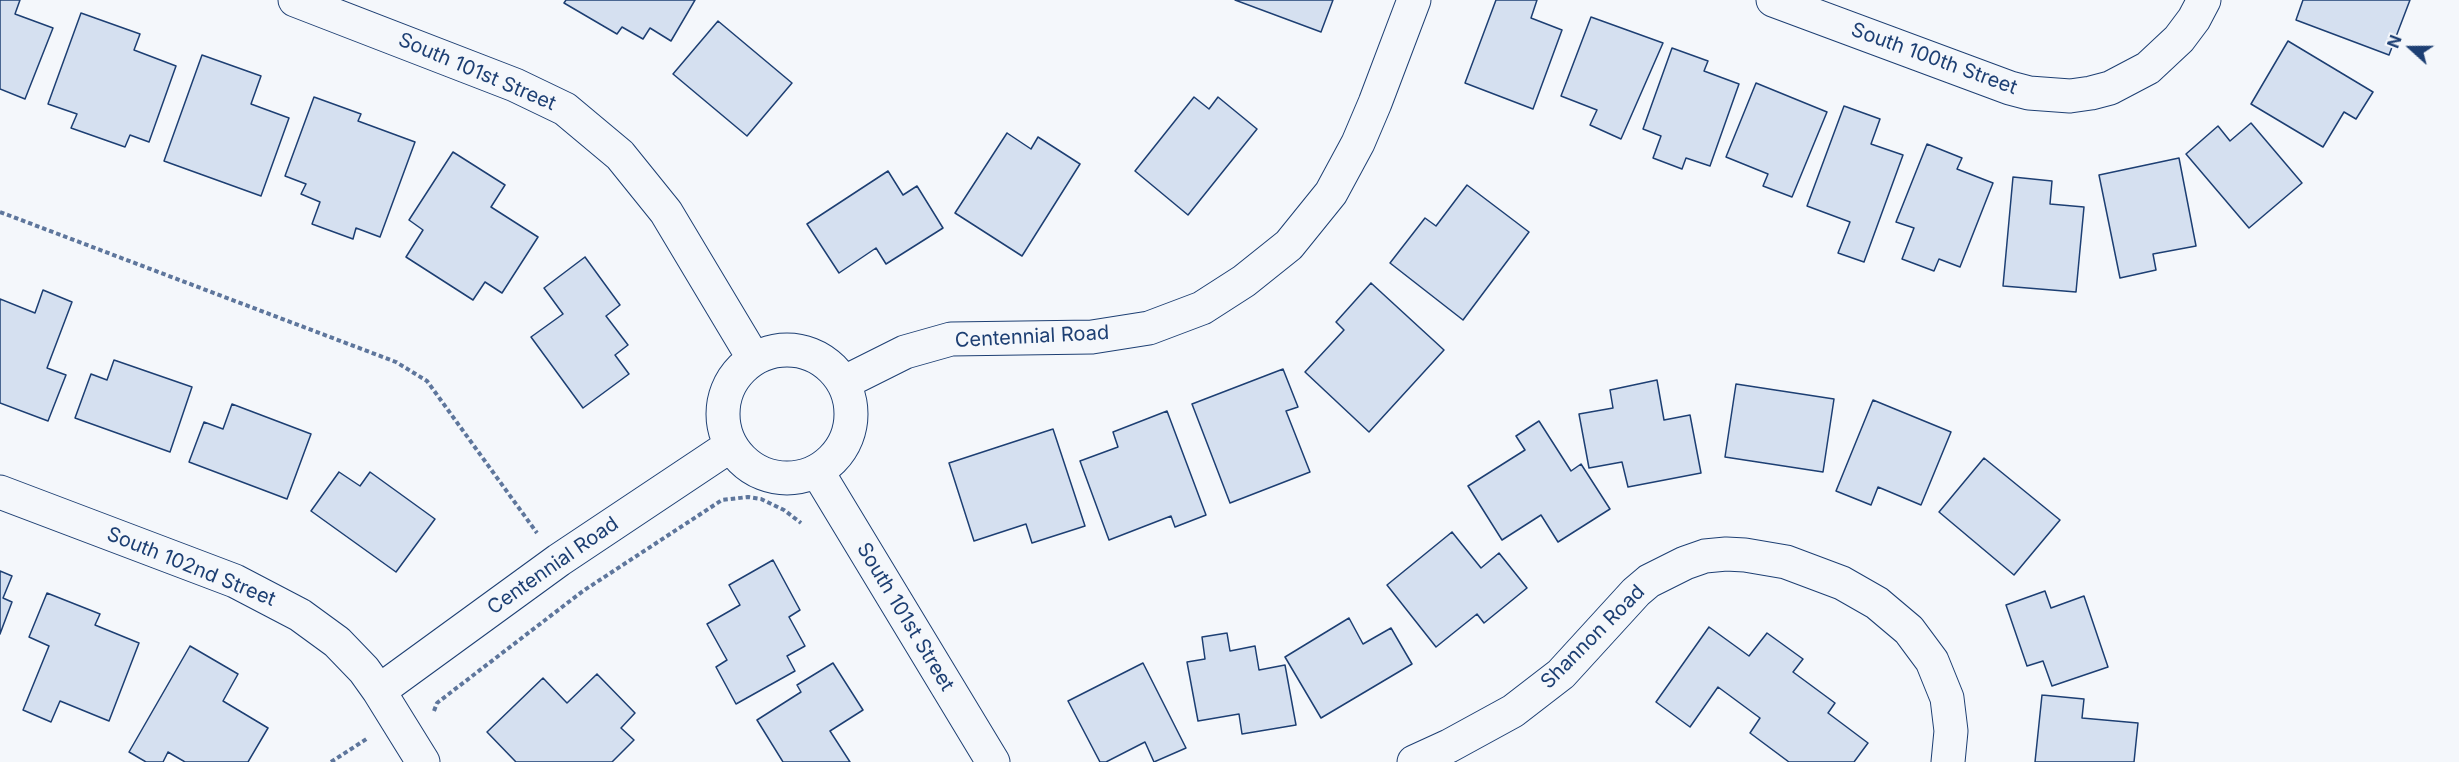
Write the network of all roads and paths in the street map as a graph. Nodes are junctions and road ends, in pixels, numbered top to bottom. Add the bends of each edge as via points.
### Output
1 (296, 0) edge
2 (1414, 0) edge
3 (1773, 0) edge
4 (2205, 0) edge
5 (0, 212) edge
6 (754, 358) junction
7 (843, 383) junction
8 (730, 446) junction
9 (817, 471) junction
10 (0, 492) edge
11 (801, 524) dead end
12 (538, 534) dead end
13 (379, 692) junction
14 (433, 718) dead end
15 (400, 726) junction
16 (331, 762) edge
17 (423, 762) edge
18 (993, 762) edge
19 (1414, 762) edge
20 (1948, 762) edge

1 - 6 street, South 101st Street via 515,84 565,109 620,155 666,212
2 - 7 street, Centennial Road via 1358,143 1331,193 1289,245 1244,281 1202,308 1149,327 1092,338 951,339 905,352
3 - 4 street, South 100th Street via 1992,82 2029,93 2061,96 2110,88 2148,68 2180,39
5 - 12 path via 396,362 427,381
6 - 7 street via 773,351 794,350 831,367
6 - 8 street via 728,388 723,427
7 - 9 street via 850,403 848,432 833,459
8 - 9 street via 759,473 798,478
8 - 13 street, Centennial Road via 559,560
9 - 18 street, South 101st Street
10 - 13 street, South 102nd Street via 262,593 337,642
11 - 14 path via 761,499 722,500 583,591 437,703
13 - 15 street, South 102nd Street
15 - 16 path via 371,736
15 - 17 street, South 102nd Street
19 - 20 street, Shannon Road via 1513,711 1561,674 1649,581 1705,556 1745,555 1794,565 1859,591 1909,630 1932,662 1947,698 1951,731

